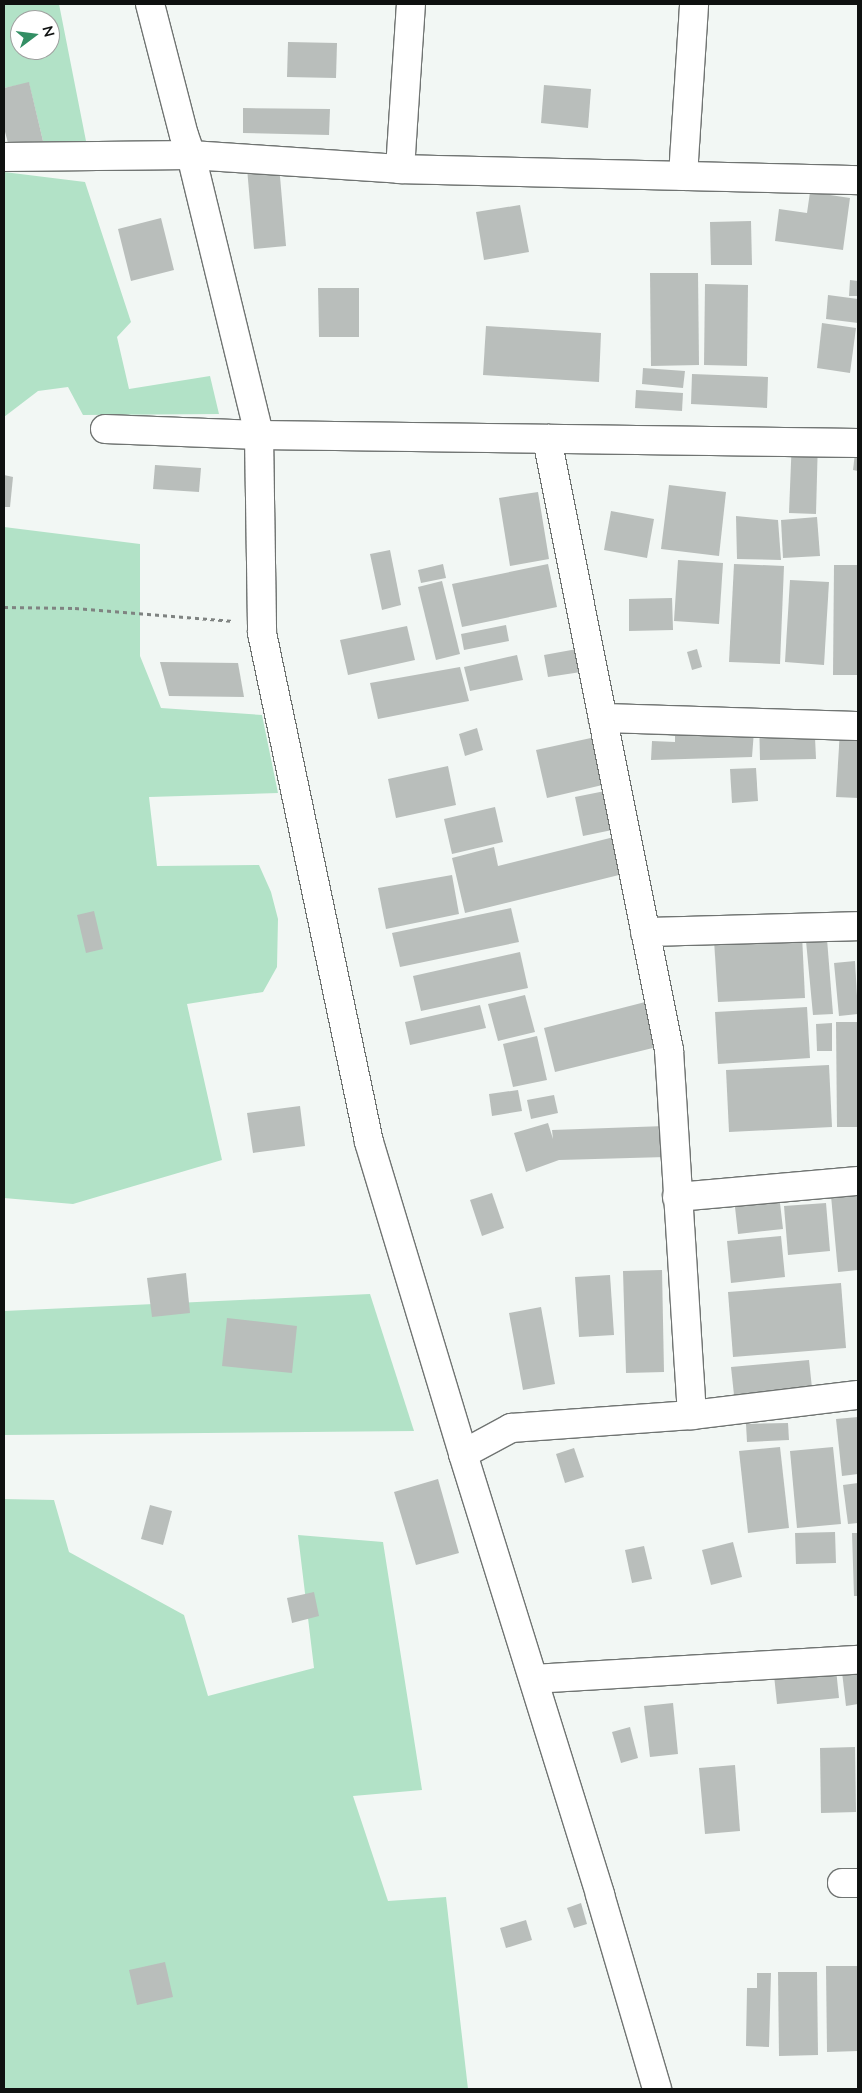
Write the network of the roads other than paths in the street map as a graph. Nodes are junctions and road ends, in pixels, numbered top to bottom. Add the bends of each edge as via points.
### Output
1 (150, 4) edge
2 (412, 4) edge
3 (694, 4) edge
4 (191, 155) junction
5 (4, 157) edge
6 (400, 169) junction
7 (682, 176) junction
8 (858, 180) edge
9 (104, 429) dead end
10 (259, 435) junction
11 (547, 439) junction
12 (858, 443) edge
13 (603, 718) junction
14 (858, 726) edge
15 (858, 926) edge
16 (645, 932) junction
17 (858, 1181) edge
18 (677, 1197) junction
19 (858, 1395) edge
20 (692, 1415) junction
21 (463, 1454) junction
22 (858, 1660) edge
23 (534, 1679) junction
24 (658, 2089) edge

1 - 4 street
2 - 6 street
3 - 7 street
4 - 5 street
4 - 6 street
4 - 10 street
6 - 7 street
7 - 8 street
9 - 10 street
10 - 11 street
10 - 21 street via 262,633 369,1142
11 - 12 street
11 - 13 street
13 - 14 street
13 - 16 street
15 - 16 street
16 - 18 street via 669,1050
17 - 18 street
18 - 20 street
19 - 20 street
20 - 21 street via 511,1428
21 - 23 street
22 - 23 street
23 - 24 street

